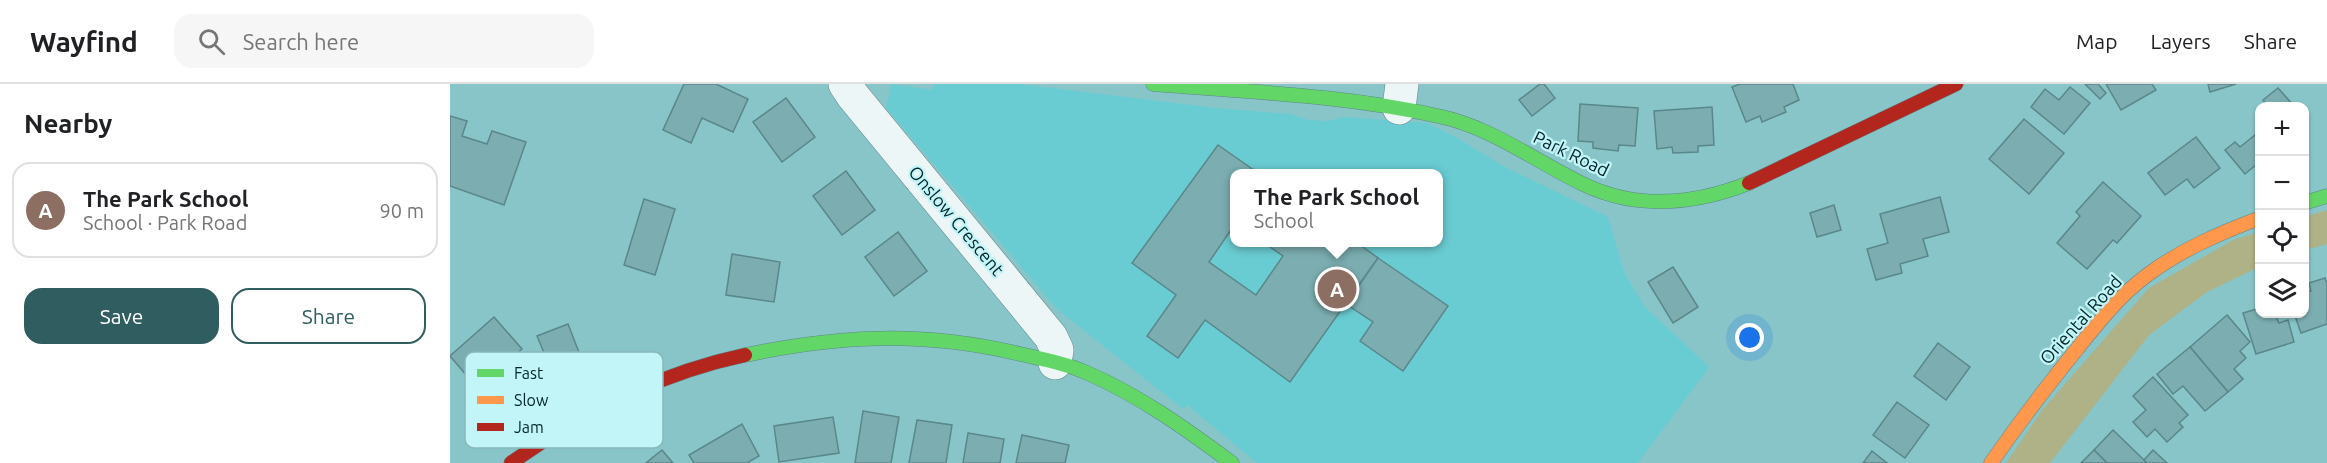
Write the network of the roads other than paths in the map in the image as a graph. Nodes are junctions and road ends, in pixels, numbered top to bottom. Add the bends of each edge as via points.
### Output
1 (845, 84) edge
2 (1153, 84) edge
3 (1956, 84) edge
4 (1401, 96) edge
5 (2327, 196) edge
6 (2309, 201) edge
7 (2255, 220) edge
8 (1055, 363) junction
9 (663, 381) edge
10 (533, 448) edge
11 (511, 463) edge
12 (1232, 463) edge
13 (1991, 463) edge

1 - 8 street, Onslow Crescent via 1051,337 1057,350
2 - 4 street, Park Road via 1323,98
3 - 4 street, Park Road via 1760,179 1724,193 1680,202 1634,200 1587,186 1468,124
5 - 6 street
7 - 13 street, Oriental Road via 2171,259 2144,278 2089,334
8 - 9 street via 991,347 939,340 849,338 781,348
8 - 12 street via 1128,394
10 - 11 street

